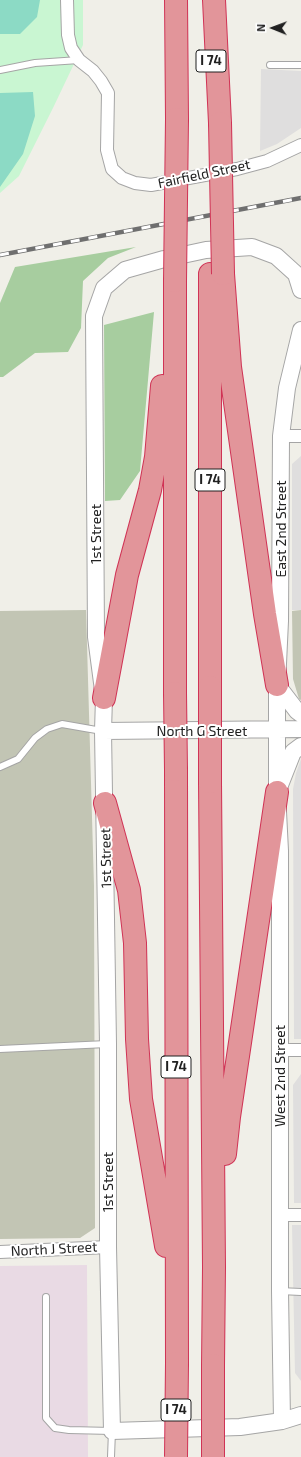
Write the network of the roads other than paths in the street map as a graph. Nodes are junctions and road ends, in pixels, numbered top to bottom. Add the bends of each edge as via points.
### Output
1 (67, 0) edge
2 (176, 0) edge
3 (212, 0) edge
4 (79, 60) junction
5 (270, 65) dead end
6 (301, 65) edge
7 (0, 70) edge
8 (301, 144) edge
9 (217, 274) junction
10 (301, 290) edge
11 (175, 305) junction
12 (301, 330) edge
13 (282, 436) junction
14 (301, 436) edge
15 (278, 685) junction
16 (104, 698) junction
17 (301, 714) edge
18 (301, 729) edge
19 (277, 730) junction
20 (103, 731) junction
21 (301, 746) edge
22 (0, 767) edge
23 (277, 792) junction
24 (105, 803) junction
25 (108, 1044) junction
26 (0, 1049) edge
27 (280, 1050) junction
28 (301, 1050) edge
29 (280, 1214) junction
30 (301, 1215) edge
31 (108, 1247) junction
32 (0, 1252) edge
33 (214, 1267) junction
34 (280, 1292) junction
35 (301, 1292) edge
36 (46, 1297) dead end
37 (177, 1309) junction
38 (301, 1415) edge
39 (282, 1421) junction
40 (112, 1430) junction
41 (111, 1457) edge
42 (176, 1457) edge
43 (213, 1457) edge

1 - 4 street via 68,35 71,48
2 - 11 highway, I 74, bridge
3 - 9 highway, I 74
4 - 7 lane via 36,63
4 - 8 street, Fairfield Street via 93,70 108,93 107,150 112,169 122,178 135,183 151,186 237,169 267,160
5 - 6 lane
9 - 15 highway via 265,614
9 - 33 highway, I 74, bridge via 210,687
10 - 16 street, 1st Street via 296,274 276,256 252,247 206,250 164,258 126,270 104,288 94,316 96,637
11 - 16 highway via 162,386 156,457 150,490 127,575
11 - 37 highway, I 74, bridge
12 - 13 street, East 2nd Street via 287,388
13 - 14 street
13 - 15 street, East 2nd Street
15 - 17 street
15 - 19 street, East 2nd Street
16 - 20 street, 1st Street
18 - 19 street, North G Street
19 - 20 street, North G Street
19 - 23 street, West 2nd Street
20 - 22 lane via 62,724 47,728 35,738 18,760
20 - 24 street, 1st Street
21 - 23 street via 293,752
23 - 27 street, West 2nd Street via 280,851
23 - 33 highway via 229,1117
24 - 25 street, 1st Street
24 - 37 highway via 129,890 135,943 141,1100
25 - 26 lane
25 - 31 street, 1st Street
27 - 28 street
27 - 29 street, West 2nd Street
29 - 30 street
29 - 34 street, West 2nd Street
31 - 32 street, North J Street
31 - 40 street, 1st Street
33 - 43 highway, I 74, bridge
34 - 35 lane
34 - 39 street, West 2nd Street
36 - 40 lane via 46,1418 55,1428
37 - 42 highway, I 74, bridge
38 - 39 street
39 - 40 street via 240,1427
40 - 41 lane, 1st Street

